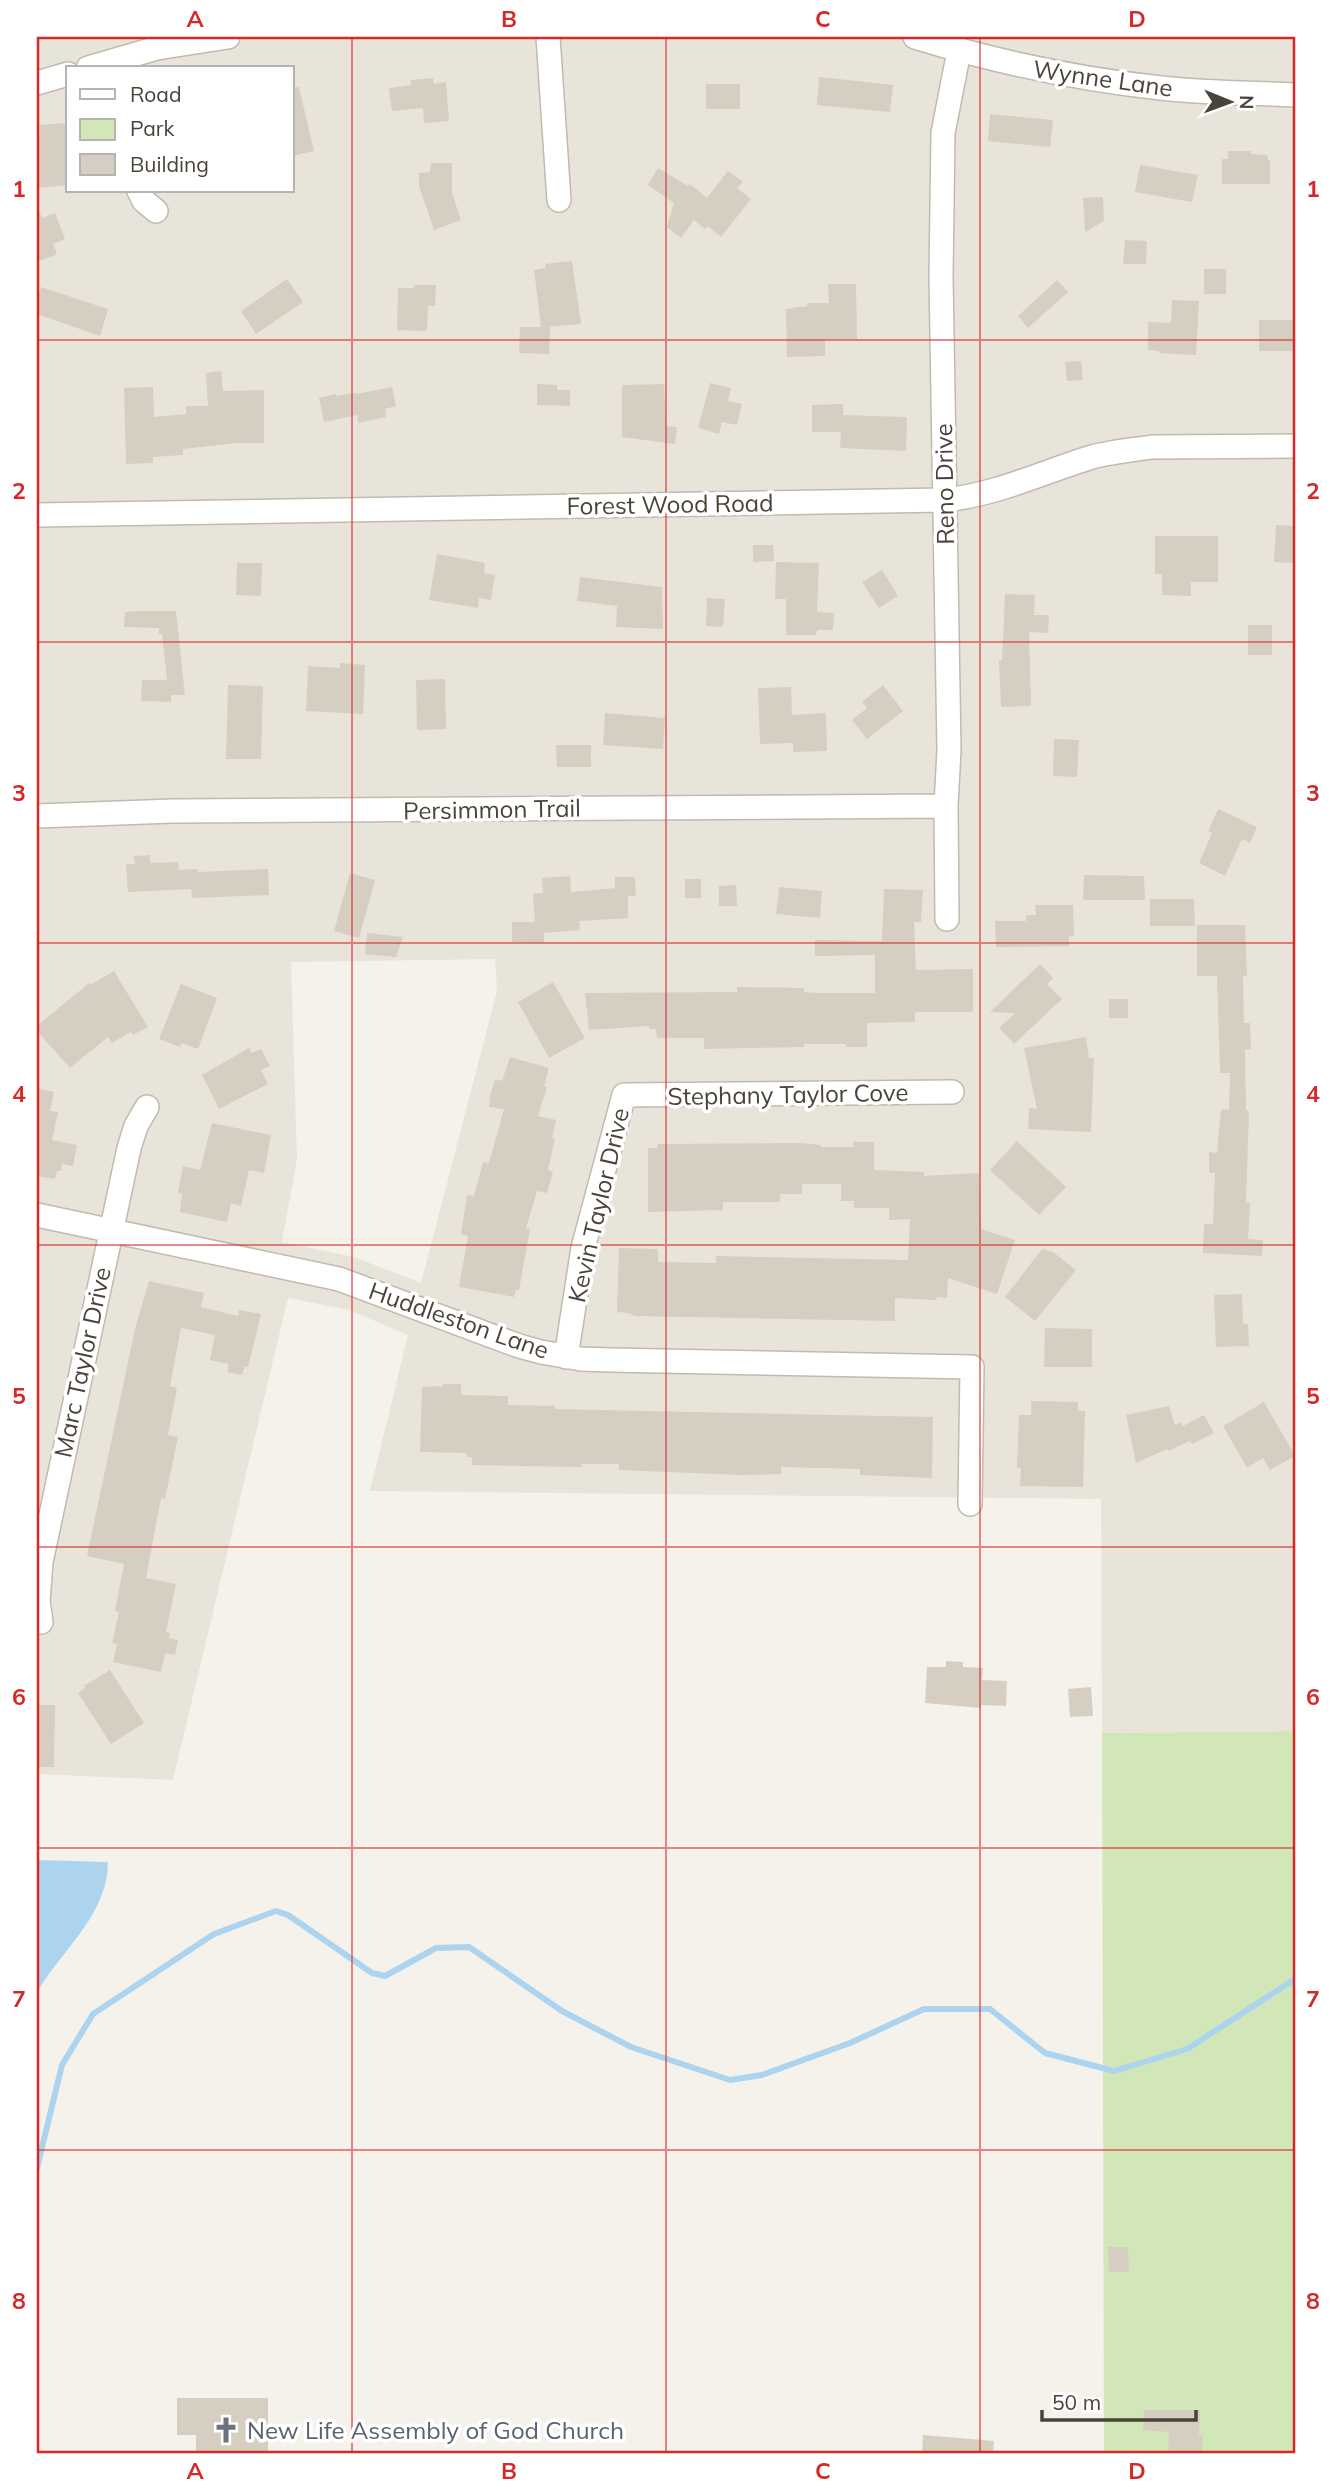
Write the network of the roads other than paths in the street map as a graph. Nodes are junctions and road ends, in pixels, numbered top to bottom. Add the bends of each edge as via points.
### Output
1 (228, 37) edge
2 (548, 37) edge
3 (915, 37) edge
4 (959, 51) junction
5 (122, 63) edge
6 (102, 66) edge
7 (66, 75) edge
8 (37, 83) edge
9 (1295, 95) edge
10 (140, 192) edge
11 (559, 200) dead end
12 (156, 211) dead end
13 (1295, 446) edge
14 (944, 500) junction
15 (37, 515) edge
16 (947, 806) junction
17 (37, 816) edge
18 (947, 919) dead end
19 (952, 1092) dead end
20 (624, 1096) joint
21 (147, 1107) dead end
22 (37, 1215) edge
23 (110, 1231) junction
24 (566, 1357) junction
25 (970, 1504) dead end
26 (41, 1622) dead end

1 - 5 street via 186,42
2 - 11 street
3 - 4 street, Wynne Lane
4 - 9 street, Wynne Lane via 1078,78 1185,90
4 - 14 street, Reno Drive via 943,133
5 - 6 street
7 - 8 street
10 - 12 street
13 - 14 street, Forest Wood Road via 1141,449 1095,456 982,495
14 - 15 street, Forest Wood Road
14 - 16 street, Reno Drive
16 - 17 street, Persimmon Trail
16 - 18 street, Reno Drive
19 - 20 street, Stephany Taylor Cove
20 - 24 street, Kevin Taylor Drive via 583,1248
21 - 23 street, Marc Taylor Drive via 129,1148
22 - 23 street, Huddleston Lane
23 - 24 street, Huddleston Lane via 339,1279 519,1346
23 - 26 street, Marc Taylor Drive via 41,1562
24 - 25 street, Huddleston Lane via 972,1367

